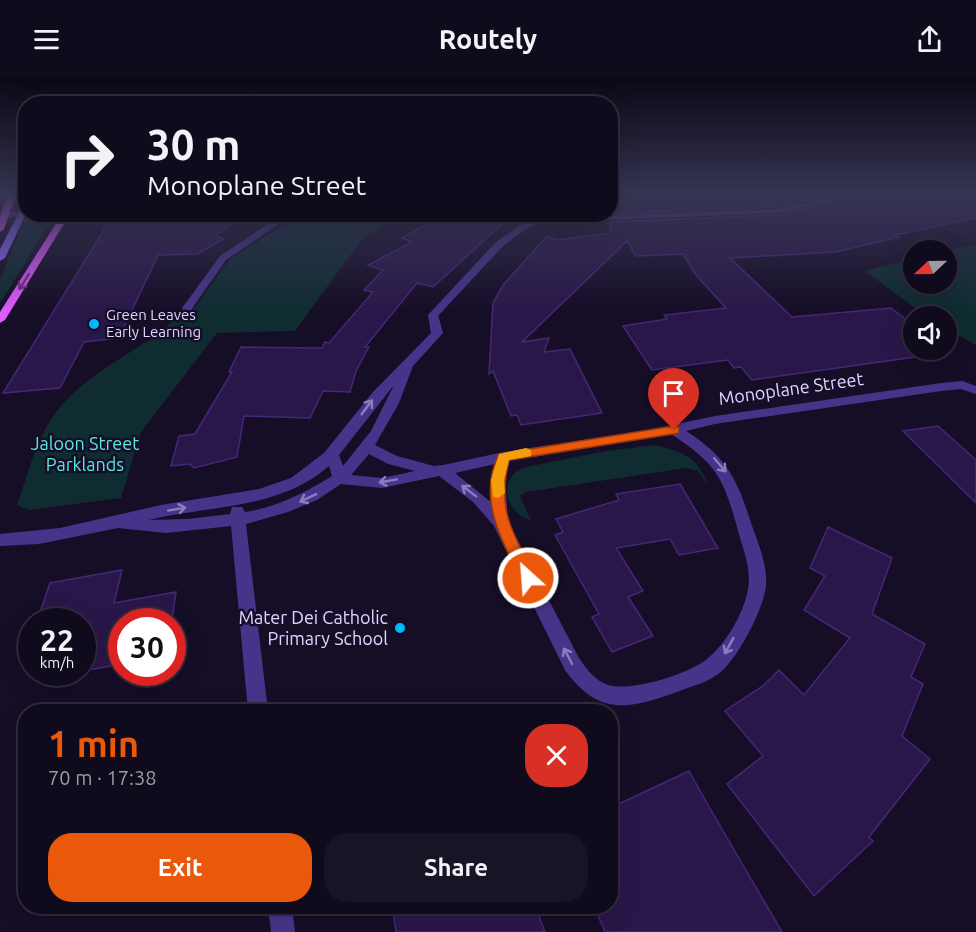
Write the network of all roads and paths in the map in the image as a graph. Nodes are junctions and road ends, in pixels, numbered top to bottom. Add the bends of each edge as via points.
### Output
1 (13, 232) edge
2 (55, 232) edge
3 (262, 232) edge
4 (515, 232) edge
5 (0, 258) edge
6 (187, 308) dead end
7 (0, 320) edge
8 (408, 364) junction
9 (976, 390) edge
10 (674, 430) junction
11 (369, 448) junction
12 (332, 453) junction
13 (504, 457) junction
14 (436, 470) junction
15 (341, 479) junction
16 (236, 500) junction
17 (237, 519) junction
18 (500, 522) junction
19 (120, 523) junction
20 (0, 540) edge
21 (257, 704) edge
22 (281, 914) edge
23 (283, 932) edge

1 - 5 main road
2 -> 7 main road
3 - 6 street via 223,258
4 - 8 street via 481,260 433,315 437,333
8 - 11 street via 385,422
12 -> 8 street via 373,400
9 - 10 street, Monoplane Street via 962,385 941,387 715,420
10 - 13 street, Monoplane Street
10 -> 18 street via 700,446 725,469 757,574 753,601 723,657 707,670 637,696 612,697 593,689 572,664
11 - 12 street
11 - 14 street, Monoplane Street via 393,460
11 - 15 street
12 - 15 street
12 - 16 street via 304,477 270,492
13 - 14 street, Monoplane Street
13 - 18 street via 498,480
14 -> 15 street, Monoplane Street via 382,483
18 -> 14 street via 478,498
15 -> 17 street via 294,504
16 - 17 street
19 -> 16 street via 159,512
17 - 19 street via 158,528
17 - 21 street
19 - 20 street
22 - 23 street

